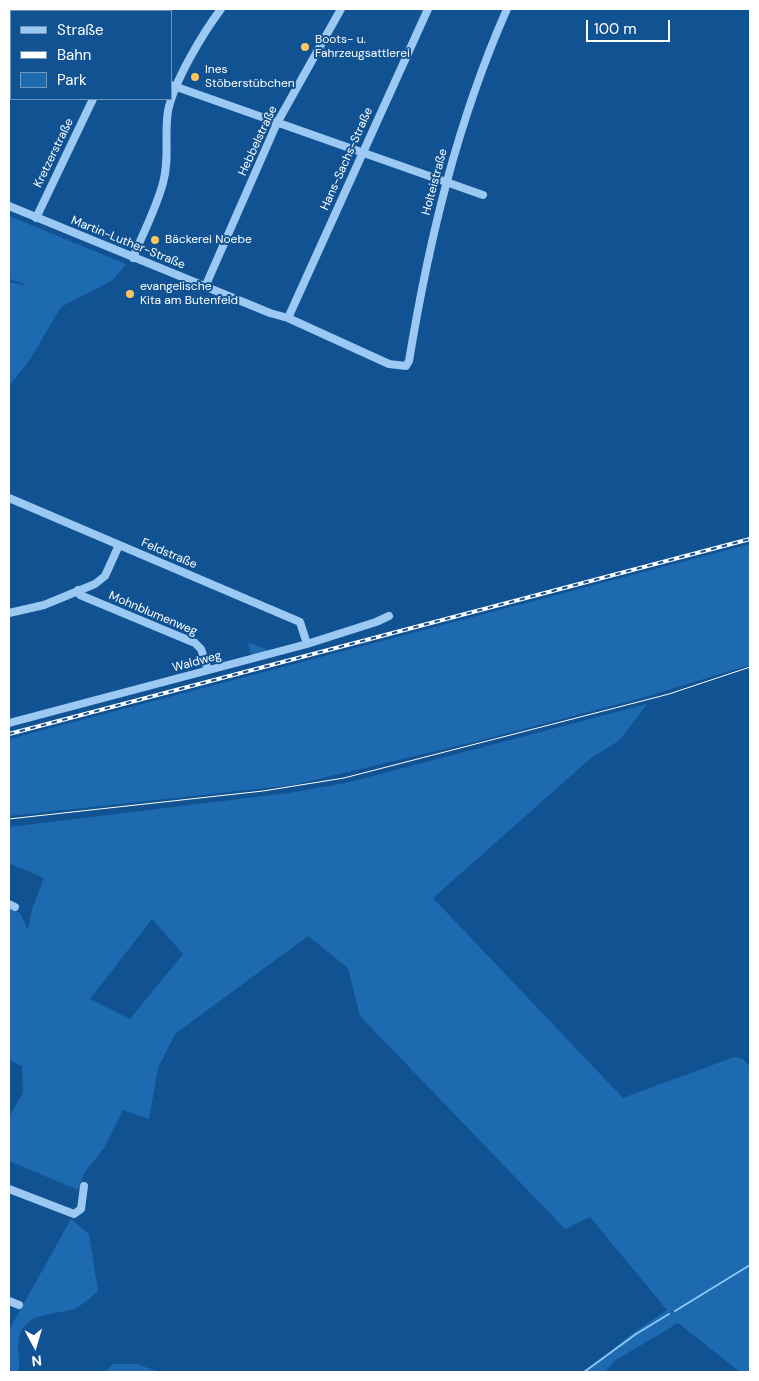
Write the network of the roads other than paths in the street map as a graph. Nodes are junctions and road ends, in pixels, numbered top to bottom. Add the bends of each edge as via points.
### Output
1 (221, 9) edge
2 (341, 9) edge
3 (428, 9) edge
4 (507, 9) edge
5 (174, 86) edge
6 (93, 100) edge
7 (171, 100) edge
8 (277, 123) junction
9 (362, 153) junction
10 (445, 182) junction
11 (483, 196) dead end
12 (9, 206) edge
13 (36, 218) junction
14 (133, 258) junction
15 (205, 287) junction
16 (288, 318) junction
17 (406, 366) joint
18 (9, 498) edge
19 (118, 545) junction
20 (78, 590) junction
21 (9, 613) edge
22 (389, 616) dead end
23 (307, 644) junction
24 (208, 670) junction
25 (9, 723) edge
26 (84, 1186) dead end
27 (9, 1189) edge
28 (9, 1301) edge
29 (19, 1305) dead end

1 - 5 street
2 - 8 street, Hebbelstraße
3 - 9 street, Hans-Sachs-Straße
4 - 10 street, Holteistraße via 474,90
5 - 8 street
6 - 13 street, Kretzerstraße
7 - 14 street via 163,184
8 - 9 street
8 - 15 street, Hebbelstraße
9 - 10 street
9 - 16 street, Hans-Sachs-Straße
10 - 11 street
10 - 17 street, Holteistraße
12 - 13 street, Martin-Luther-Straße
13 - 14 street, Martin-Luther-Straße
14 - 15 street, Martin-Luther-Straße
15 - 16 street, Martin-Luther-Straße
16 - 17 street, Martin-Luther-Straße via 389,364
18 - 19 street, Feldstraße
19 - 20 street via 105,576
19 - 23 street, Feldstraße via 300,622
20 - 21 street via 44,605
20 - 24 street, Mohnblumenweg via 80,595 195,643 202,649
22 - 23 street, Waldweg
23 - 24 street, Waldweg
24 - 25 street, Waldweg
26 - 27 street via 81,1210 74,1214
28 - 29 street

